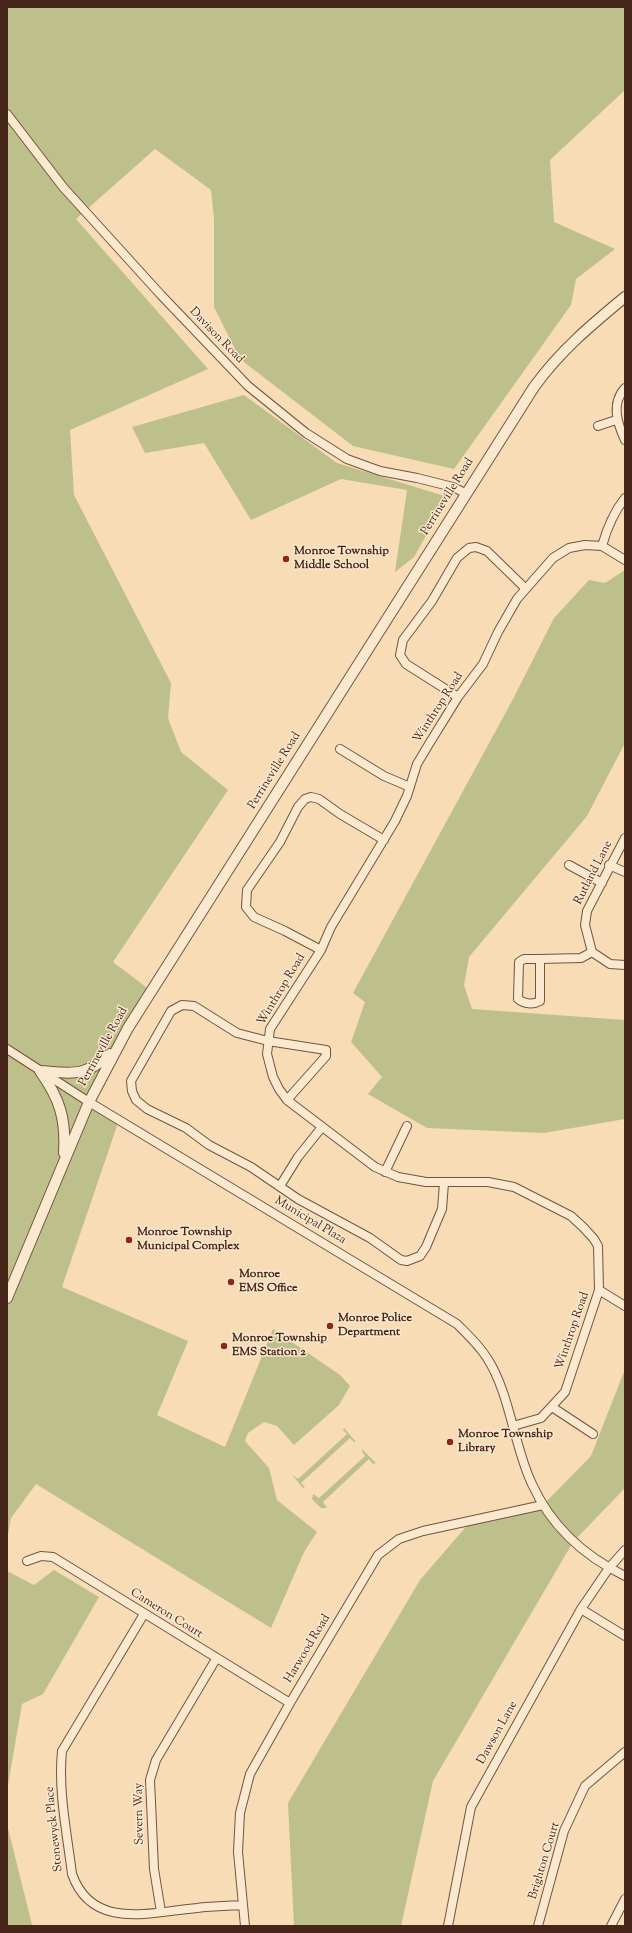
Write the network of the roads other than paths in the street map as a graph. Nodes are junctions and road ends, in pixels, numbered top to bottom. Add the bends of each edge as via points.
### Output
1 (7, 114) edge
2 (625, 297) edge
3 (625, 388) edge
4 (616, 420) junction
5 (598, 426) dead end
6 (625, 440) edge
7 (466, 493) junction
8 (625, 498) edge
9 (602, 546) junction
10 (625, 560) edge
11 (525, 588) junction
12 (458, 697) junction
13 (340, 749) dead end
14 (410, 787) junction
15 (625, 838) edge
16 (384, 840) junction
17 (569, 865) dead end
18 (610, 865) junction
19 (625, 872) edge
20 (602, 883) junction
21 (321, 950) junction
22 (592, 952) junction
23 (540, 958) junction
24 (625, 965) edge
25 (268, 1041) junction
26 (117, 1048) junction
27 (7, 1050) edge
28 (40, 1071) junction
29 (287, 1100) junction
30 (89, 1102) junction
31 (407, 1126) dead end
32 (322, 1127) junction
33 (64, 1160) junction
34 (385, 1172) junction
35 (444, 1183) junction
36 (280, 1186) junction
37 (599, 1290) junction
38 (7, 1298) edge
39 (625, 1306) edge
40 (552, 1406) junction
41 (513, 1426) junction
42 (594, 1434) dead end
43 (543, 1506) junction
44 (625, 1550) edge
45 (27, 1560) dead end
46 (609, 1568) junction
47 (625, 1576) edge
48 (581, 1609) junction
49 (144, 1614) junction
50 (625, 1636) edge
51 (216, 1659) junction
52 (290, 1703) junction
53 (625, 1752) edge
54 (625, 1899) edge
55 (243, 1906) junction
56 (162, 1912) junction
57 (245, 1926) edge
58 (448, 1926) edge
59 (538, 1926) edge
60 (612, 1926) edge

1 - 7 street, Davison Road via 63,187 160,295 248,386 306,433 347,459 380,472 453,487
2 - 7 street, Perrineville Road via 551,363
3 - 4 street via 618,402
4 - 5 street
4 - 6 street
7 - 26 street, Perrineville Road
8 - 9 street via 608,526
9 - 10 street
9 - 11 street, Winthrop Road via 585,545 569,548 553,558
11 - 12 street, Winthrop Road via 516,599 483,664
11 - 12 street via 487,551 476,547 469,548 458,558 432,601 403,640 400,655 406,664
12 - 14 street, Winthrop Road via 417,764
13 - 14 street via 384,776
14 - 16 street, Winthrop Road via 408,796
15 - 18 street, Rutland Lane
16 - 21 street, Winthrop Road via 331,927
16 - 21 street via 319,799 311,797 298,807 280,842 247,890 246,907 254,917
17 - 20 street
18 - 19 street
18 - 20 street, Rutland Lane
20 - 22 street, Rutland Lane via 587,911 586,925
21 - 25 street, Winthrop Road via 270,1030
22 - 23 street via 582,958
22 - 24 street via 610,964
23 - 23 street via 524,959 519,962 518,999 523,1003 540,1001
25 - 29 street, Winthrop Road via 267,1054 273,1077
25 - 29 street via 326,1050 327,1053
25 - 36 street via 237,1032 194,1006 182,1006 171,1011 166,1018 131,1081 136,1100 146,1109 186,1128 209,1145 251,1166
26 - 28 street via 101,1063 86,1071 71,1074
26 - 30 street, Perrineville Road
27 - 28 street, Municipal Plaza
28 - 30 street, Municipal Plaza
28 - 33 street via 57,1098 62,1112
29 - 32 street, Winthrop Road
30 - 33 street, Perrineville Road
30 - 41 street, Municipal Plaza via 456,1324 488,1358
31 - 34 street
32 - 34 street, Winthrop Road via 374,1167
32 - 36 street via 298,1157
33 - 38 street, Perrineville Road
34 - 35 street, Winthrop Road via 398,1177
35 - 36 street via 442,1209 426,1247 420,1256 407,1261 401,1260 370,1238 298,1199
35 - 37 street, Winthrop Road via 488,1182 514,1187 571,1216 583,1226 598,1246
37 - 39 street
37 - 40 street, Winthrop Road via 565,1392
40 - 41 street, Winthrop Road via 540,1418
40 - 42 street
41 - 43 street, Municipal Plaza via 531,1483
43 - 46 street, Municipal Plaza via 573,1542
43 - 52 street, Harwood Road via 423,1531 399,1539 378,1555
44 - 46 street, Dawson Lane
45 - 49 street, Cameron Court via 41,1556 53,1557
46 - 47 street, Municipal Plaza
46 - 48 street, Dawson Lane
48 - 50 street
48 - 58 street, Dawson Lane via 471,1807
49 - 51 street, Cameron Court
49 - 56 street, Stonewyck Place via 62,1751 61,1766 75,1885 99,1908 124,1915
51 - 52 street, Cameron Court
51 - 56 street, Severn Way via 156,1760 150,1780 154,1869
52 - 55 street, Harwood Road via 250,1774 240,1813 238,1852
53 - 59 street, Brighton Court via 585,1786 564,1831
54 - 60 street
55 - 56 street, Stonewyck Place
55 - 57 street, Harwood Road

